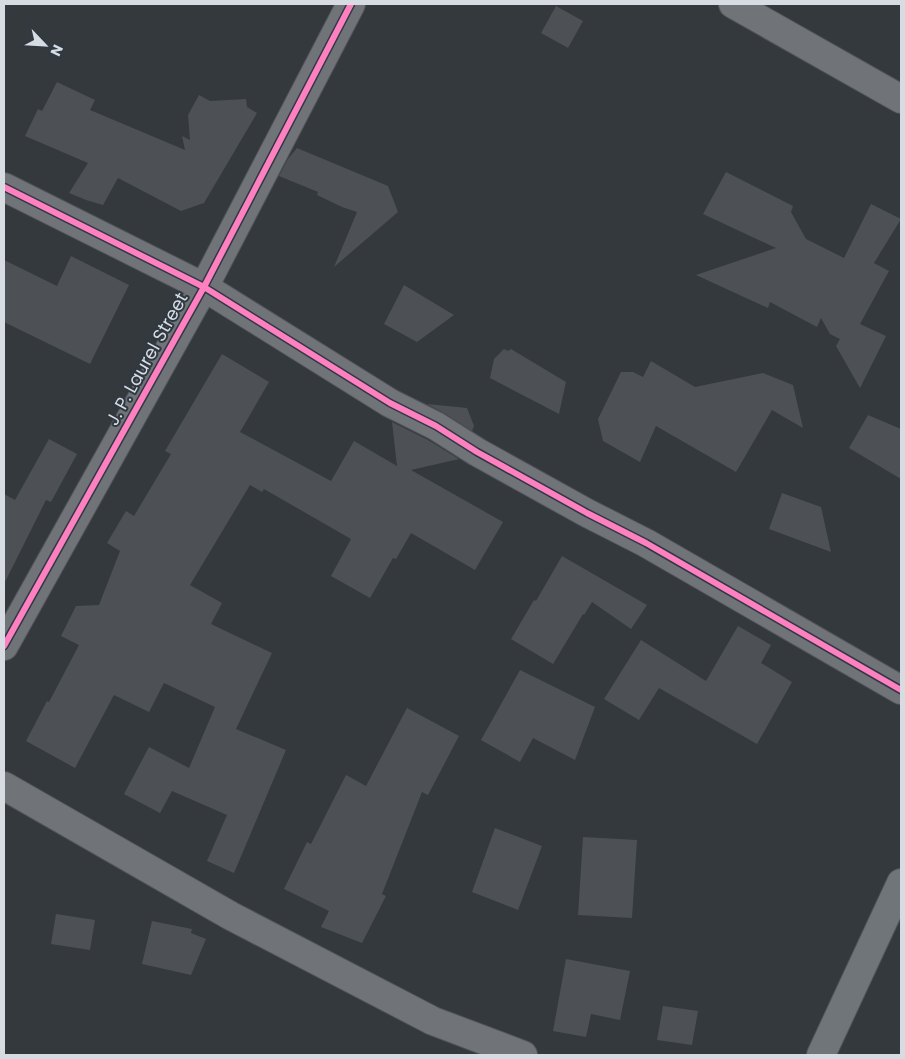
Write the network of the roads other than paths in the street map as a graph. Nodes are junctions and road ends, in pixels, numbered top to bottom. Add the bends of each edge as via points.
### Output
1 (351, 4) edge
2 (733, 4) edge
3 (901, 98) edge
4 (4, 187) edge
5 (204, 287) junction
6 (4, 646) edge
7 (901, 690) edge
8 (4, 786) edge
9 (901, 883) edge
10 (523, 1055) edge
11 (822, 1055) edge

1 - 5 street, J. P. Laurel Street
2 - 3 street
4 - 5 street
5 - 6 street, J. P. Laurel Street
5 - 7 street via 390,403 646,543
8 - 10 street via 231,916 433,1021
9 - 11 street

